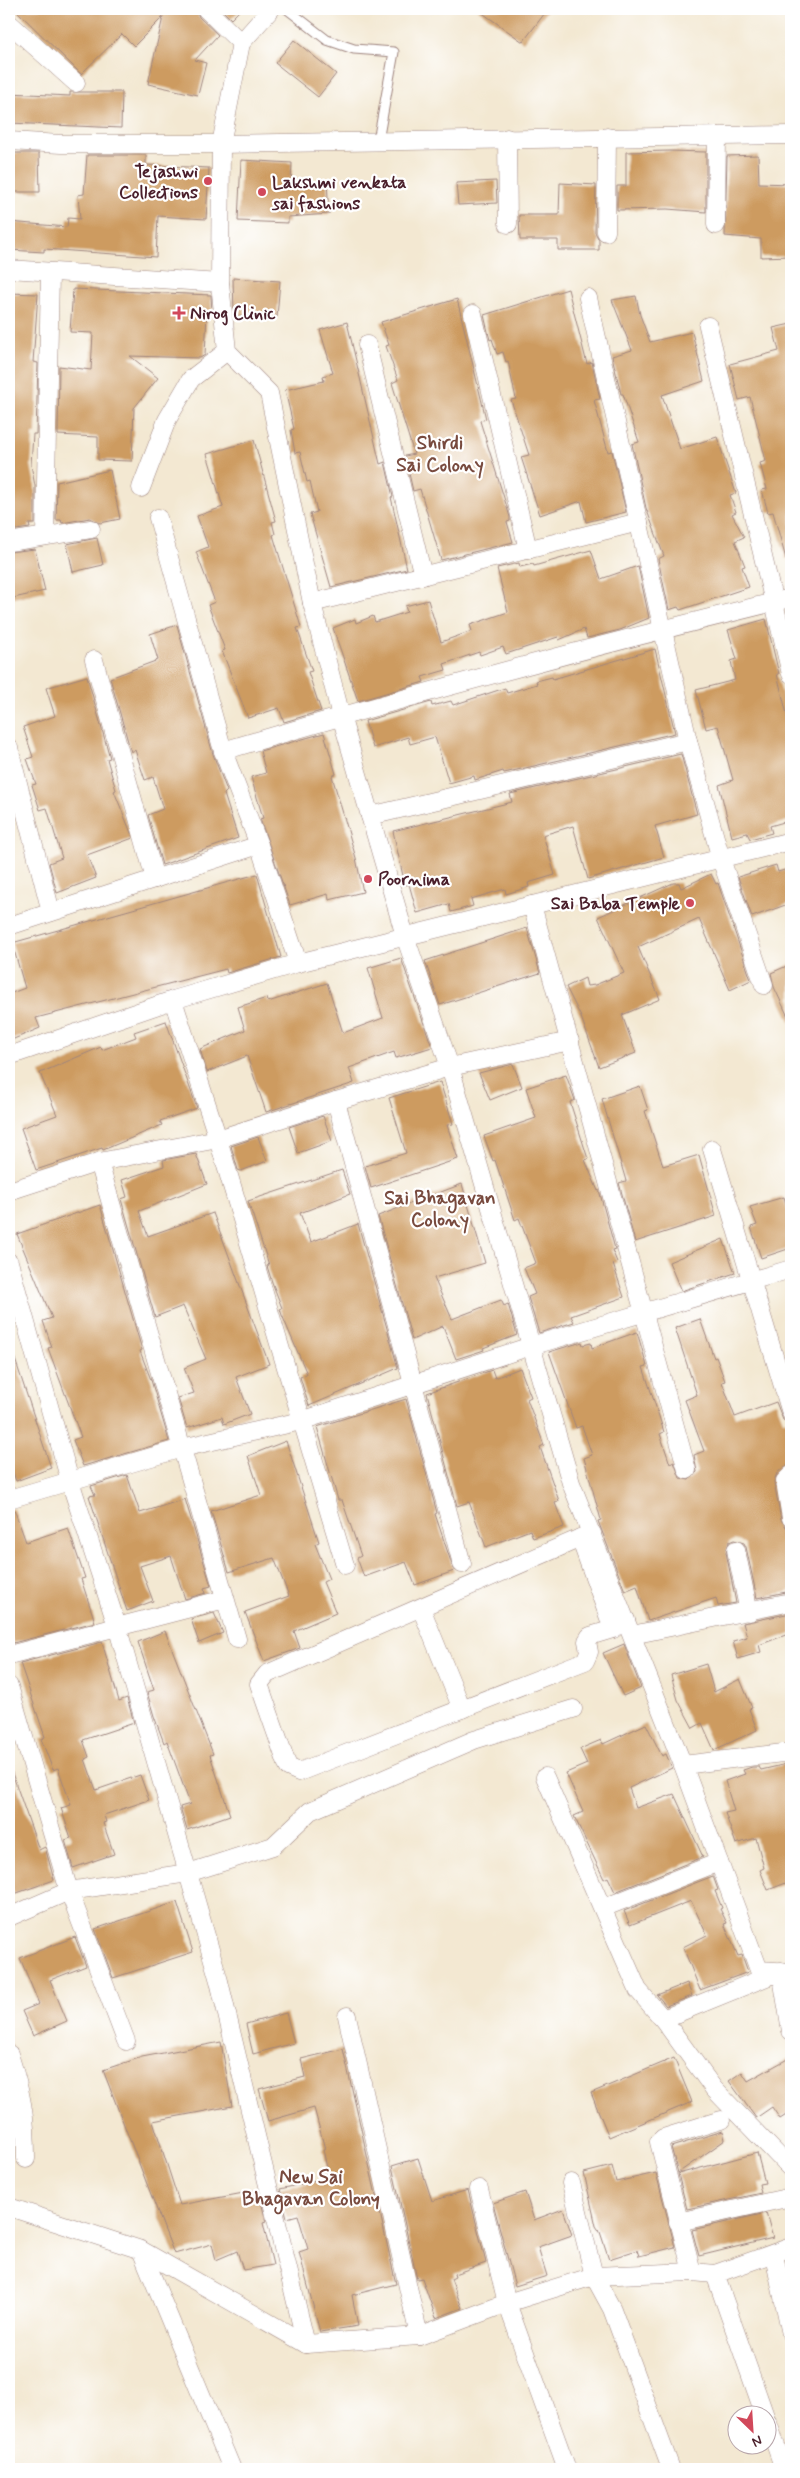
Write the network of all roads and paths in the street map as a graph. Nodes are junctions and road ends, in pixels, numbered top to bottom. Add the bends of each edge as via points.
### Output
1 (206, 9) edge
2 (271, 9) edge
3 (286, 9) edge
4 (9, 22) edge
5 (242, 43) junction
6 (76, 83) dead end
7 (791, 135) edge
8 (717, 136) junction
9 (607, 137) junction
10 (507, 138) junction
11 (9, 141) edge
12 (378, 141) junction
13 (221, 144) junction
14 (508, 224) dead end
15 (716, 225) dead end
16 (606, 232) dead end
17 (9, 269) edge
18 (50, 272) junction
19 (220, 283) junction
20 (588, 298) dead end
21 (472, 314) dead end
22 (708, 326) dead end
23 (367, 345) dead end
24 (227, 351) junction
25 (141, 488) dead end
26 (158, 518) dead end
27 (639, 522) junction
28 (91, 529) dead end
29 (45, 536) junction
30 (9, 542) edge
31 (528, 550) junction
32 (423, 576) junction
33 (783, 601) edge
34 (312, 603) junction
35 (663, 630) junction
36 (94, 660) dead end
37 (791, 674) edge
38 (341, 716) junction
39 (688, 741) junction
40 (9, 748) edge
41 (223, 751) junction
42 (16, 808) edge
43 (370, 816) junction
44 (791, 841) edge
45 (259, 845) junction
46 (721, 859) junction
47 (155, 879) junction
48 (532, 905) junction
49 (51, 912) junction
50 (9, 926) edge
51 (405, 936) junction
52 (298, 962) junction
53 (764, 985) dead end
54 (173, 1000) junction
55 (570, 1041) junction
56 (9, 1056) edge
57 (450, 1067) junction
58 (336, 1100) junction
59 (218, 1139) junction
60 (712, 1149) dead end
61 (99, 1162) junction
62 (9, 1191) edge
63 (9, 1262) edge
64 (791, 1269) edge
65 (753, 1280) junction
66 (643, 1312) junction
67 (531, 1346) junction
68 (413, 1383) junction
69 (791, 1413) edge
70 (301, 1420) junction
71 (182, 1448) junction
72 (687, 1470) dead end
73 (791, 1475) edge
74 (70, 1481) junction
75 (9, 1499) edge
76 (791, 1518) edge
77 (586, 1536) junction
78 (736, 1550) dead end
79 (462, 1564) dead end
80 (345, 1565) dead end
81 (225, 1598) junction
82 (791, 1602) edge
83 (421, 1608) junction
84 (749, 1612) junction
85 (117, 1626) junction
86 (624, 1628) junction
87 (237, 1639) dead end
88 (9, 1655) edge
89 (9, 1686) edge
90 (573, 1708) dead end
91 (462, 1709) junction
92 (791, 1752) edge
93 (683, 1765) junction
94 (545, 1777) dead end
95 (719, 1862) junction
96 (188, 1872) junction
97 (69, 1891) junction
98 (603, 1908) junction
99 (9, 1917) edge
100 (786, 1971) edge
101 (347, 2016) dead end
102 (663, 2019) junction
103 (791, 2032) edge
104 (126, 2041) dead end
105 (9, 2054) edge
106 (15, 2092) edge
107 (722, 2120) dead end
108 (26, 2159) dead end
109 (791, 2169) edge
110 (571, 2182) dead end
111 (479, 2189) dead end
112 (791, 2198) edge
113 (9, 2207) edge
114 (678, 2222) junction
115 (791, 2247) edge
116 (141, 2250) junction
117 (774, 2255) junction
118 (692, 2272) junction
119 (715, 2274) junction
120 (594, 2276) junction
121 (506, 2303) junction
122 (791, 2334) edge
123 (420, 2336) junction
124 (306, 2344) junction
125 (761, 2406) edge
126 (778, 2452) edge
127 (232, 2469) edge
128 (568, 2469) edge
129 (671, 2469) edge
130 (784, 2469) edge

1 - 5 street
2 - 5 street
3 - 12 lane via 327,40 354,48 394,52
4 - 6 street
5 - 13 street
7 - 8 street
8 - 9 street
8 - 15 street
9 - 10 street
9 - 16 street
10 - 12 street
10 - 14 street
11 - 13 street
12 - 13 street
13 - 19 street
17 - 18 street
18 - 19 street
18 - 29 street
19 - 24 street
20 - 27 street
21 - 31 street
22 - 33 street
23 - 32 street
24 - 25 street via 191,379 167,420
24 - 34 street via 269,392
26 - 41 street
27 - 31 street
27 - 35 street
28 - 29 street
29 - 30 street
31 - 32 street
32 - 34 street
33 - 35 street
33 - 37 street
34 - 38 street
35 - 38 street
35 - 39 street
36 - 47 street
38 - 41 street
38 - 43 street
39 - 43 street
39 - 46 street
40 - 42 street
41 - 45 street
42 - 49 street
43 - 51 street
44 - 46 street
45 - 47 street
45 - 52 street
46 - 48 street
46 - 53 street
47 - 49 street
48 - 51 street
48 - 55 street
49 - 50 street
51 - 52 street
51 - 57 street
52 - 54 street
54 - 56 street
54 - 59 street
55 - 57 street
55 - 66 street
57 - 58 street
57 - 67 street
58 - 59 street
58 - 68 street
59 - 61 street
59 - 70 street
60 - 65 street
61 - 62 street
61 - 71 street
63 - 74 street
64 - 65 street
65 - 66 street
65 - 69 street
66 - 67 street
66 - 72 street
67 - 68 street
67 - 77 street
68 - 70 street
68 - 79 street
70 - 71 street
70 - 80 street
71 - 74 street
71 - 81 street
73 - 76 street via 786,1481
74 - 75 street
74 - 85 street
77 - 83 street
77 - 86 street
78 - 84 street
81 - 85 street
81 - 87 street
82 - 84 street
83 - 91 street
83 - 91 street via 267,1674 259,1684 288,1767 299,1772
84 - 86 street
85 - 88 street
85 - 96 street
86 - 91 street via 590,1636 585,1661
86 - 93 street
89 - 97 street
90 - 96 street via 474,1740 310,1811 273,1846
92 - 93 street
93 - 95 street
94 - 98 street
95 - 98 street
95 - 100 street via 759,1970
96 - 97 street
96 - 124 street via 219,1982
97 - 99 street
97 - 104 street
98 - 102 street via 638,1990
100 - 102 street
100 - 103 street
101 - 123 street
102 - 109 street via 714,2089
105 - 106 street
106 - 108 street via 26,2118
107 - 114 street via 659,2142
110 - 120 street
111 - 121 street
112 - 114 street
113 - 116 street
114 - 118 street
115 - 117 street
116 - 124 street
116 - 127 street
117 - 119 street
117 - 122 street
118 - 119 street
118 - 120 street
119 - 125 street
120 - 121 street
120 - 129 street via 612,2309
121 - 123 street
121 - 128 street
123 - 124 street
126 - 130 street

